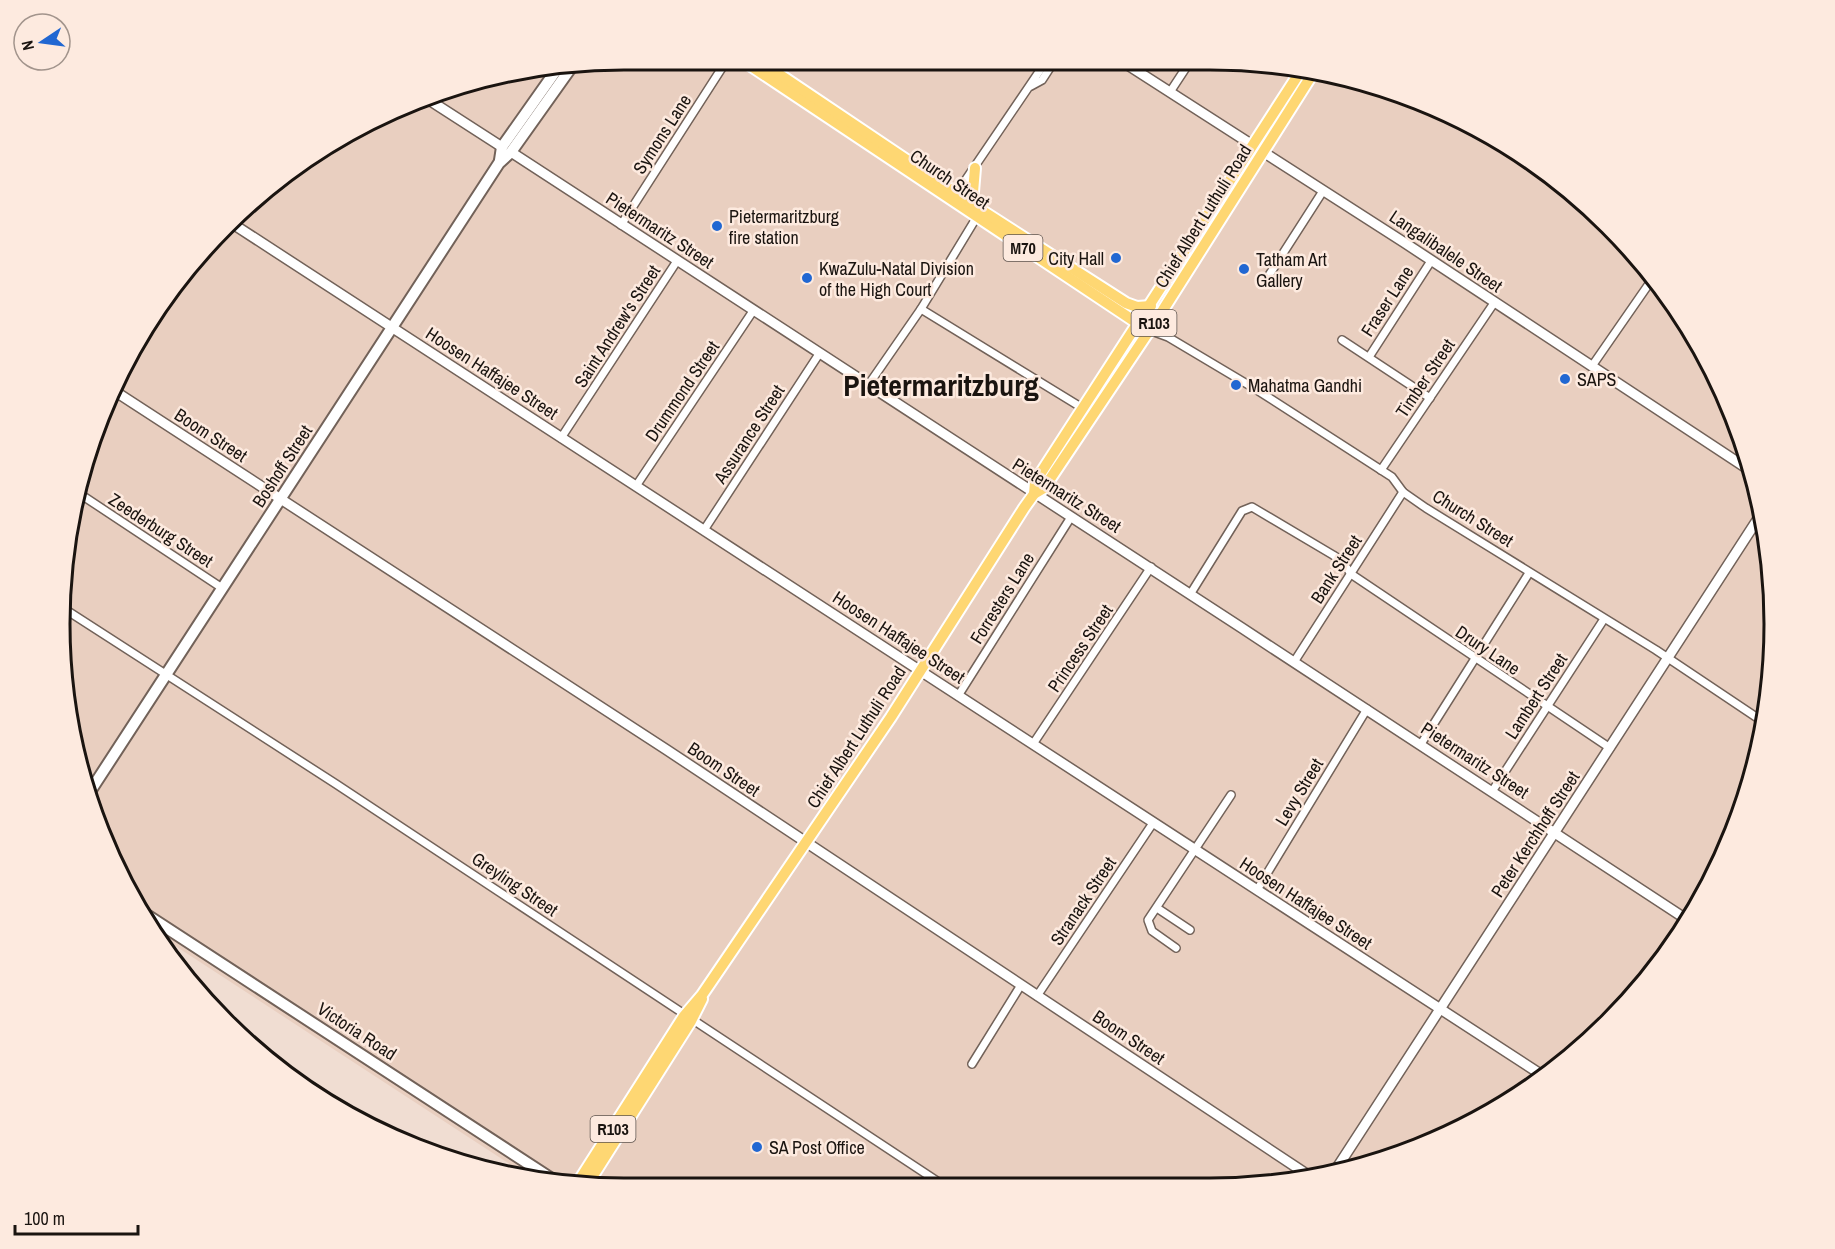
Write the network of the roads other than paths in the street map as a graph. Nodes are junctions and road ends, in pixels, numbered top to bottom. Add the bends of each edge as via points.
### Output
1 (721, 70) edge
2 (758, 70) edge
3 (772, 70) edge
4 (1041, 70) edge
5 (1048, 70) edge
6 (1136, 70) edge
7 (1184, 70) edge
8 (566, 74) edge
9 (553, 75) edge
10 (1297, 77) edge
11 (1309, 79) edge
12 (1031, 86) junction
13 (1170, 92) junction
14 (435, 104) edge
15 (1251, 146) junction
16 (507, 150) junction
17 (1262, 153) junction
18 (975, 168) junction
19 (1323, 190) junction
20 (954, 196) junction
21 (976, 210) junction
22 (621, 225) junction
23 (239, 228) edge
24 (677, 261) junction
25 (1431, 261) junction
26 (1264, 283) dead end
27 (1648, 285) edge
28 (1494, 303) junction
29 (1151, 306) junction
30 (921, 309) junction
31 (753, 312) junction
32 (1155, 320) junction
33 (392, 327) junction
34 (1144, 328) junction
35 (1168, 337) junction
36 (1342, 340) dead end
37 (819, 354) junction
38 (1369, 357) junction
39 (1592, 366) junction
40 (869, 384) junction
41 (121, 395) edge
42 (1430, 398) junction
43 (1084, 409) junction
44 (561, 438) junction
45 (1741, 464) edge
46 (1381, 470) junction
47 (636, 486) junction
48 (1403, 492) junction
49 (1034, 494) junction
50 (85, 498) edge
51 (279, 500) junction
52 (1071, 518) junction
53 (1755, 523) edge
54 (704, 530) junction
55 (1151, 567) junction
56 (1529, 573) junction
57 (1351, 574) junction
58 (222, 588) junction
59 (1191, 593) junction
60 (71, 613) edge
61 (1604, 619) junction
62 (1667, 658) junction
63 (1476, 660) junction
64 (1294, 662) junction
65 (919, 671) junction
66 (165, 675) junction
67 (958, 696) junction
68 (1547, 707) junction
69 (1367, 709) junction
70 (1757, 717) edge
71 (1033, 744) junction
72 (1421, 744) junction
73 (1610, 748) junction
74 (95, 786) edge
75 (1493, 790) junction
76 (1231, 795) dead end
77 (1153, 823) junction
78 (1555, 833) junction
79 (807, 843) junction
80 (1196, 851) junction
81 (1257, 890) junction
82 (1157, 908) junction
83 (1681, 916) edge
84 (158, 922) edge
85 (1190, 930) dead end
86 (1176, 948) dead end
87 (1021, 985) junction
88 (1037, 996) junction
89 (1440, 1009) junction
90 (687, 1018) junction
91 (972, 1064) dead end
92 (1537, 1072) edge
93 (1340, 1163) edge
94 (1302, 1171) edge
95 (543, 1173) edge
96 (582, 1176) edge
97 (592, 1177) edge
98 (932, 1178) edge

1 - 22 street, Symons Lane
2 - 20 main road, Church Street / M70
3 - 20 main road, Church Street / M70
4 - 12 street
5 - 12 street
6 - 13 street, Langalibalele Street
7 - 13 street
8 - 16 main road, Boshoff Street
9 - 16 main road, Boshoff Street
10 - 15 main road, Chief Albert Luthuli Road / R103
11 - 17 main road, Chief Albert Luthuli Road / R103
12 - 18 street
13 - 15 street, Langalibalele Street
14 - 16 street, Pietermaritz Street
15 - 17 street, Langalibalele Street
15 - 29 main road, Chief Albert Luthuli Road / R103
16 - 22 street, Pietermaritz Street
16 - 33 main road, Boshoff Street
17 - 19 street, Langalibalele Street
17 - 32 main road, Chief Albert Luthuli Road / R103
18 - 20 street
18 - 21 main road
19 - 25 street, Langalibalele Street
19 - 26 street
20 - 21 main road, Church Street / M70
21 - 29 main road, Church Street / M70 via 1126,303
21 - 30 street
21 - 34 main road, Church Street / M70
22 - 24 street, Pietermaritz Street
23 - 33 street, Hoosen Haffajee Street
24 - 31 street, Pietermaritz Street
24 - 44 street, Saint Andrew's Street
25 - 28 street, Langalibalele Street
25 - 38 street, Fraser Lane
27 - 39 street
28 - 39 street, Langalibalele Street
28 - 42 street, Timber Street
29 - 34 main road, Chief Albert Luthuli Road / R103
30 - 40 street
30 - 43 street
31 - 37 street, Pietermaritz Street
31 - 47 street, Drummond Street
32 - 34 main road, Chief Albert Luthuli Road / R103
32 - 35 street, Church Street
33 - 44 street, Hoosen Haffajee Street
33 - 51 main road, Boshoff Street
34 - 35 street, Church Street
34 - 43 main road, Chief Albert Luthuli Road / R103
34 - 49 main road, Chief Albert Luthuli Road / R103 via 1044,488
35 - 46 street, Church Street
36 - 38 street
37 - 40 street, Pietermaritz Street
37 - 54 street, Assurance Street
38 - 42 street
39 - 45 street, Langalibalele Street
40 - 49 street, Pietermaritz Street
41 - 51 street, Boom Street
42 - 46 street, Timber Street
43 - 49 main road, Chief Albert Luthuli Road / R103 via 1035,482
44 - 47 street, Hoosen Haffajee Street
46 - 48 street, Church Street
47 - 54 street, Hoosen Haffajee Street
48 - 56 street, Church Street
48 - 57 street, Bank Street
49 - 52 street, Pietermaritz Street
49 - 65 main road, Chief Albert Luthuli Road / R103
50 - 58 street, Zeederburg Street
51 - 58 main road, Boshoff Street
51 - 79 street, Boom Street
52 - 55 street, Pietermaritz Street
52 - 67 street, Forresters Lane
53 - 62 street, Peter Kerchhoff Street
54 - 65 street, Hoosen Haffajee Street
55 - 59 street, Pietermaritz Street
55 - 71 street, Princess Street
56 - 61 street, Church Street
56 - 63 street
57 - 59 street, Drury Lane via 1333,555 1248,507
57 - 63 street, Drury Lane
57 - 64 street, Bank Street
58 - 66 main road, Boshoff Street
59 - 64 street, Pietermaritz Street
60 - 66 street, Greyling Street
61 - 62 street, Church Street
61 - 68 street, Lambert Street
62 - 70 street, Church Street
62 - 73 street, Peter Kerchhoff Street
63 - 68 street, Drury Lane
63 - 72 street
64 - 69 street, Pietermaritz Street
65 - 67 street, Hoosen Haffajee Street
65 - 79 main road, Chief Albert Luthuli Road / R103
66 - 74 main road, Boshoff Street
66 - 90 street, Greyling Street via 336,783
67 - 71 street, Hoosen Haffajee Street
68 - 73 street, Drury Lane
68 - 75 street, Lambert Street
69 - 72 street, Pietermaritz Street
69 - 81 street, Levy Street
71 - 77 street, Hoosen Haffajee Street
72 - 75 street, Pietermaritz Street
73 - 78 street, Peter Kerchhoff Street
75 - 78 street, Pietermaritz Street
76 - 80 street
77 - 80 street, Hoosen Haffajee Street
77 - 88 street, Stranack Street
78 - 83 street, Pietermaritz Street
78 - 89 street, Peter Kerchhoff Street
79 - 87 street, Boom Street
79 - 90 main road, Chief Albert Luthuli Road / R103
80 - 81 street, Hoosen Haffajee Street
80 - 82 street
81 - 89 street, Hoosen Haffajee Street
82 - 85 street
82 - 86 street via 1148,920 1149,926
84 - 95 main road, Victoria Road
87 - 88 street, Boom Street
87 - 91 street
88 - 94 street, Boom Street
89 - 92 street, Hoosen Haffajee Street
89 - 93 street, Peter Kerchhoff Street
90 - 96 main road, Chief Albert Luthuli Road / R103
90 - 97 main road, Chief Albert Luthuli Road / R103
90 - 98 street, Greyling Street

